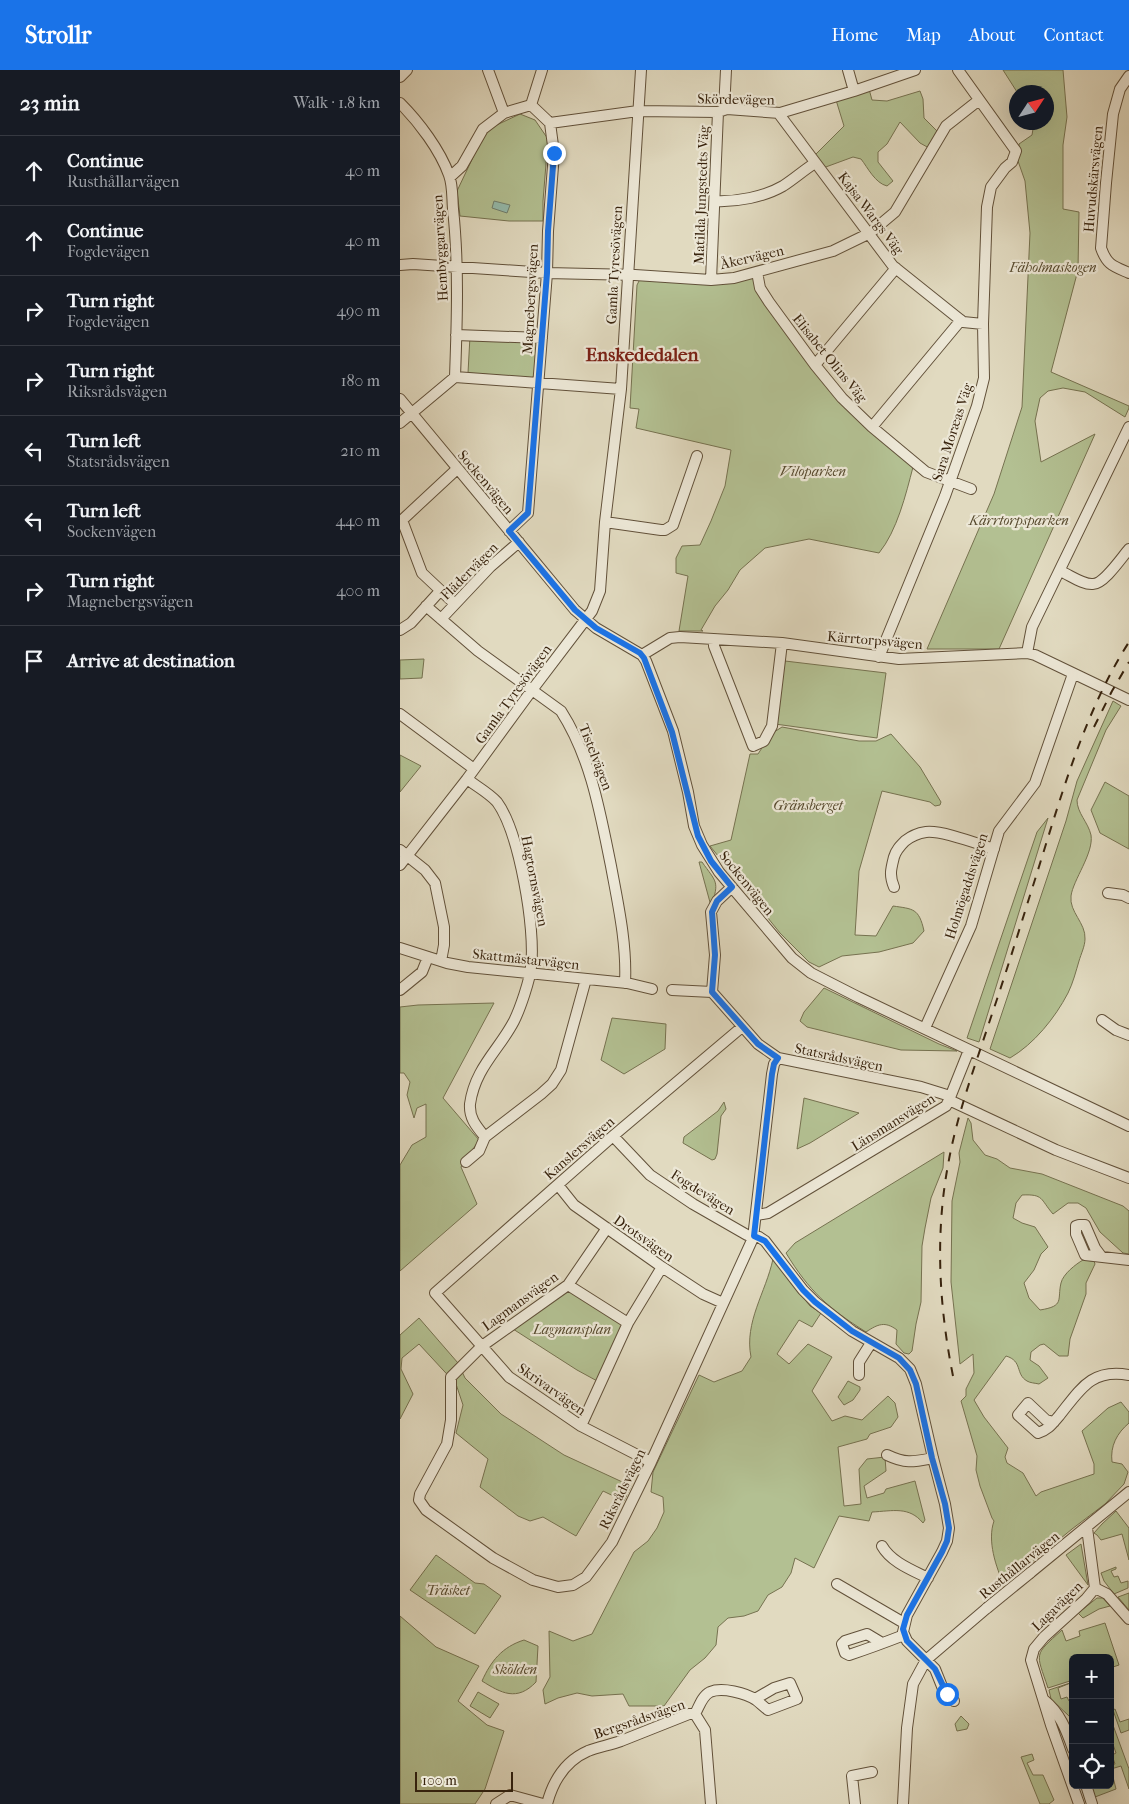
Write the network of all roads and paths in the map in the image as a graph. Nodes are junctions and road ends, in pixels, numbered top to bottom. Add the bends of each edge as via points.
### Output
1 (407, 70) edge
2 (488, 70) edge
3 (542, 70) edge
4 (641, 70) edge
5 (726, 70) edge
6 (848, 70) edge
7 (915, 70) edge
8 (958, 70) edge
9 (1129, 76) edge
10 (400, 77) edge
11 (854, 91) junction
12 (979, 100) junction
13 (400, 103) edge
14 (531, 105) junction
15 (638, 111) junction
16 (721, 111) junction
17 (504, 113) junction
18 (779, 114) junction
19 (550, 123) junction
20 (815, 163) junction
21 (450, 177) junction
22 (715, 201) junction
23 (870, 234) junction
24 (400, 265) edge
25 (457, 267) junction
26 (896, 268) junction
27 (757, 272) junction
28 (547, 273) junction
29 (1129, 273) edge
30 (627, 275) junction
31 (711, 280) junction
32 (961, 320) junction
33 (983, 324) junction
34 (456, 335) junction
35 (542, 338) junction
36 (815, 365) junction
37 (454, 377) junction
38 (539, 383) junction
39 (620, 389) junction
40 (400, 399) edge
41 (412, 413) junction
42 (400, 423) edge
43 (872, 427) junction
44 (1128, 433) edge
45 (697, 456) dead end
46 (457, 469) junction
47 (949, 480) junction
48 (971, 489) dead end
49 (401, 521) edge
50 (605, 522) junction
51 (509, 531) junction
52 (519, 542) junction
53 (1129, 549) edge
54 (1060, 571) junction
55 (440, 591) junction
56 (455, 604) junction
57 (426, 606) junction
58 (441, 619) junction
59 (585, 620) junction
60 (400, 630) edge
61 (714, 640) junction
62 (782, 643) junction
63 (1027, 653) junction
64 (642, 655) junction
65 (879, 657) junction
66 (1073, 674) junction
67 (532, 690) junction
68 (1129, 700) edge
69 (400, 714) edge
70 (474, 769) junction
71 (467, 779) junction
72 (994, 849) junction
73 (404, 853) edge
74 (400, 865) edge
75 (732, 887) junction
76 (894, 887) dead end
77 (1108, 893) dead end
78 (1129, 898) edge
79 (400, 948) edge
80 (428, 957) junction
81 (441, 961) junction
82 (530, 973) junction
83 (586, 979) junction
84 (625, 983) junction
85 (652, 989) dead end
86 (400, 990) edge
87 (672, 990) dead end
88 (712, 992) junction
89 (1102, 1020) dead end
90 (742, 1027) junction
91 (925, 1028) junction
92 (1129, 1035) edge
93 (969, 1050) junction
94 (778, 1058) junction
95 (949, 1098) junction
96 (1129, 1126) edge
97 (613, 1136) junction
98 (484, 1137) junction
99 (466, 1162) dead end
100 (1129, 1178) edge
101 (558, 1185) junction
102 (757, 1215) junction
103 (607, 1228) junction
104 (754, 1236) junction
105 (1101, 1256) dead end
106 (1129, 1260) edge
107 (662, 1267) junction
108 (568, 1285) junction
109 (435, 1293) joint
110 (723, 1303) junction
111 (628, 1323) junction
112 (871, 1343) junction
113 (482, 1346) junction
114 (859, 1375) dead end
115 (1129, 1375) edge
116 (1054, 1422) dead end
117 (581, 1426) junction
118 (887, 1455) dead end
119 (932, 1458) junction
120 (651, 1462) junction
121 (1129, 1492) edge
122 (1087, 1528) junction
123 (882, 1546) dead end
124 (928, 1578) junction
125 (837, 1584) dead end
126 (1095, 1588) junction
127 (1129, 1620) edge
128 (904, 1623) junction
129 (904, 1635) junction
130 (882, 1644) dead end
131 (926, 1660) junction
132 (755, 1699) dead end
133 (1044, 1700) junction
134 (954, 1702) dead end
135 (696, 1714) junction
136 (1071, 1744) edge
137 (872, 1772) dead end
138 (1087, 1789) edge
139 (496, 1804) edge
140 (543, 1804) edge
141 (547, 1804) edge
142 (711, 1804) edge
143 (855, 1804) edge
144 (903, 1804) edge
145 (1079, 1804) edge
146 (1092, 1804) edge

1 - 10 street
2 - 17 street
3 - 14 street
4 - 15 street, Gamla Tyresövägen
5 - 16 street, Matilda Jungstedts Väg
6 - 11 street
7 - 11 street, Skördevägen
8 - 12 street
9 - 29 street, Huvudskärsvägen via 1120,89 1113,114 1101,248 1110,265
11 - 18 street, Skördevägen
12 - 23 street, Åkervägen via 946,126 895,212
12 - 33 street, Sara Moræas Väg via 1016,151 1012,162 991,187 986,207
13 - 21 street, Hembyggarvägen via 428,136
14 - 17 street
14 - 19 street
15 - 16 street, Skördevägen
15 - 19 street, Skördevägen
15 - 30 street, Gamla Tyresövägen
16 - 18 street, Skördevägen
16 - 22 street, Matilda Jungstedts Väg
17 - 21 street via 483,129 462,166
18 - 20 street, Kajsa Wargs Väg
19 - 28 street, Magnebergsvägen via 554,153
20 - 22 street via 771,191 743,199
20 - 23 street, Kajsa Wargs Väg
21 - 25 street, Hembyggarvägen
22 - 31 street, Matilda Jungstedts Väg
23 - 26 street, Kajsa Wargs Väg
23 - 27 street, Åkervägen via 833,250
24 - 25 street, Åkervägen
25 - 28 street, Åkervägen
25 - 34 street, Hembyggarvägen
26 - 32 street, Kajsa Wargs Väg
26 - 36 street
27 - 31 street, Åkervägen
27 - 36 street, Elisabet Olins Väg via 760,288
28 - 30 street, Åkervägen
28 - 35 street, Magnebergsvägen
30 - 31 street, Åkervägen
30 - 39 street, Gamla Tyresövägen
32 - 33 street, Kajsa Wargs Väg
32 - 43 street
33 - 47 street, Sara Moræas Väg via 984,378
34 - 35 street
34 - 37 street, Hembyggarvägen
35 - 38 street, Magnebergsvägen
36 - 43 street, Elisabet Olins Väg
37 - 38 street
37 - 41 street
38 - 39 street
38 - 51 street, Magnebergsvägen via 528,513
39 - 50 street, Gamla Tyresövägen
40 - 41 street, Sockenvägen
41 - 42 street
41 - 46 street, Sockenvägen
43 - 47 street, Elisabet Olins Väg via 926,472
44 - 54 street
45 - 50 street via 671,527 661,530
46 - 49 street
46 - 51 street, Sockenvägen
47 - 48 street, Elisabet Olins Väg
47 - 65 street, Sara Moræas Väg
49 - 55 street via 422,573
50 - 59 street, Gamla Tyresövägen via 600,591
51 - 52 street, Sockenvägen
52 - 56 street, Flädervägen
52 - 59 street, Sockenvägen
53 - 54 street via 1097,584
54 - 63 street via 1032,627
55 - 56 street
55 - 57 street
56 - 58 street, Flädervägen
57 - 58 street, Tistelvägen
57 - 60 street
58 - 67 street, Tistelvägen via 478,652
59 - 64 street, Sockenvägen
59 - 67 street, Gamla Tyresövägen
61 - 62 street, Kärrtorpsvägen
61 - 62 street via 753,746 764,741 772,726
61 - 64 street, Kärrtorpsvägen via 670,638
62 - 65 street, Kärrtorpsvägen
63 - 65 street, Kärrtorpsvägen via 899,659
63 - 66 street, Kärrtorpsvägen
64 - 75 street, Sockenvägen via 675,739 698,836 711,861
66 - 68 street, Kärrtorpsvägen
66 - 72 street, Holmögaddsvägen via 1035,783 999,831
67 - 70 street, Gamla Tyresövägen
67 - 84 street, Tistelvägen via 561,711 570,724 590,773 616,890 626,961
69 - 70 street
70 - 71 street, Gamla Tyresövägen
71 - 73 street, Gamla Tyresövägen
71 - 82 street, Hagtornsvägen via 495,800 503,811 513,838 532,932
72 - 76 street via 927,831 908,839 895,853 890,874
72 - 91 street, Holmögaddsvägen via 970,926
73 - 74 street, Gamla Tyresövägen
73 - 81 street via 435,883 444,927
75 - 88 street via 717,901 712,912 715,955
75 - 91 street, Sockenvägen via 802,966 858,998
77 - 78 street
79 - 80 street, Skattmästarvägen
80 - 81 street, Skattmästarvägen
80 - 86 street via 422,972
81 - 82 street, Skattmästarvägen
82 - 83 street, Skattmästarvägen
82 - 98 street, Hagtornsvägen via 514,1020 484,1064 473,1092 470,1115
83 - 84 street, Skattmästarvägen
83 - 98 street via 561,1070 552,1084
84 - 85 street, Skattmästarvägen
87 - 88 street
88 - 90 street, Statsrådsvägen
89 - 92 street
90 - 94 street, Statsrådsvägen
90 - 97 street, Kanslersvägen
91 - 93 street, Sockenvägen
93 - 95 street
93 - 96 street, Sockenvägen
94 - 95 street, Statsrådsvägen via 921,1087
94 - 102 street, Riksrådsvägen via 772,1074
95 - 100 street, Länsmansvägen via 1052,1148
95 - 102 street, Länsmansvägen via 946,1106 870,1153 768,1213
97 - 101 street, Kanslersvägen
97 - 104 street, Fogdevägen via 650,1175 693,1204
98 - 99 street via 479,1151
101 - 103 street, Drotsvägen via 574,1205
101 - 109 street, Kanslersvägen
102 - 104 street, Riksrådsvägen
103 - 107 street, Drotsvägen
103 - 108 street, Lagmansvägen
104 - 110 street, Riksrådsvägen
104 - 112 street, Fogdevägen via 765,1241 815,1302
105 - 106 street
107 - 110 street, Drotsvägen
107 - 111 street
108 - 111 street
108 - 113 street, Lagmansvägen
109 - 113 street, Skrivarvägen
110 - 120 street, Riksrådsvägen
111 - 117 street
112 - 114 street via 859,1362
112 - 119 street, Fogdevägen via 899,1358 910,1370
113 - 117 street, Skrivarvägen via 509,1377
113 - 120 street, Riksrådsvägen via 451,1378 451,1420 447,1444 419,1500 426,1510 493,1558 533,1580 558,1587 586,1578 612,1542
115 - 116 street via 1102,1375 1085,1383
117 - 120 street, Skrivarvägen
118 - 119 street via 910,1463
119 - 124 street, Fogdevägen via 949,1528 947,1541
121 - 122 street, Rusthållarvägen
122 - 126 street
122 - 131 street, Rusthållarvägen, bridge
123 - 124 street via 893,1559
124 - 128 street, Fogdevägen
125 - 128 street
126 - 127 street via 1107,1594
126 - 133 street, Lagavägen via 1034,1649 1031,1660
128 - 129 street, Fogdevägen
129 - 130 street
129 - 131 street
131 - 134 street
131 - 144 street, Rusthållarvägen via 913,1684
132 - 135 street, Bergsrådsvägen via 725,1689 710,1692 700,1702
133 - 136 street, Lagavägen via 1063,1722
133 - 145 street, Lagavägen
135 - 141 street, Bergsrådsvägen via 585,1752 559,1774
135 - 142 street via 704,1730
137 - 143 street via 852,1776
138 - 146 street
139 - 140 street via 510,1795

